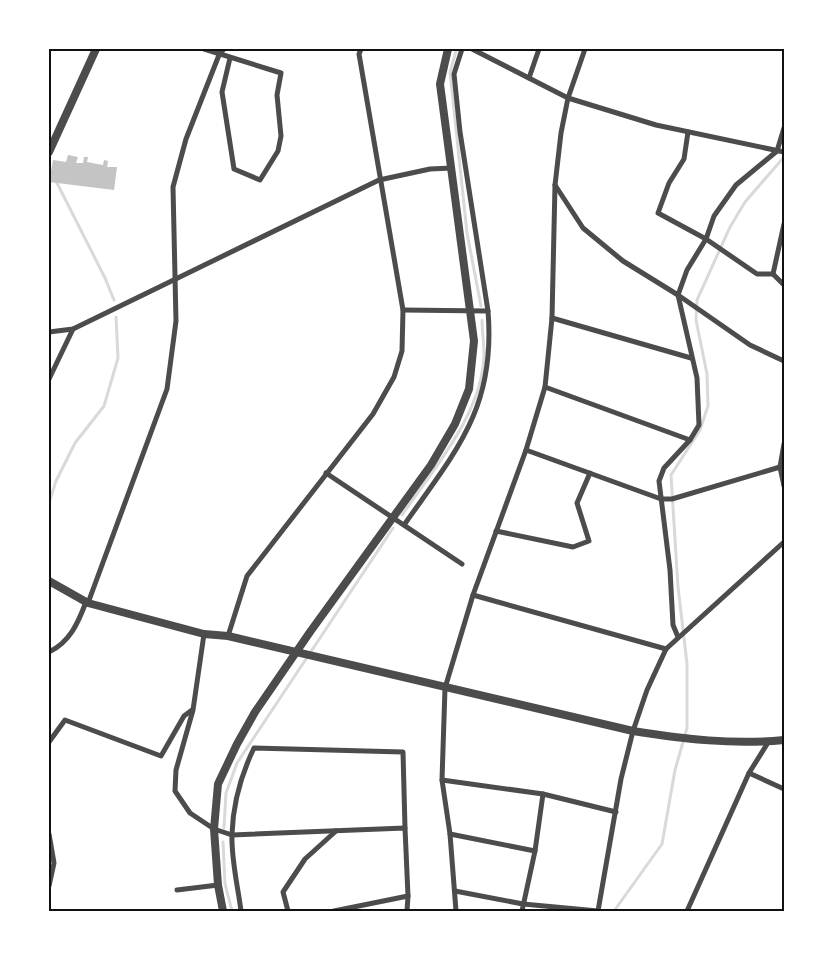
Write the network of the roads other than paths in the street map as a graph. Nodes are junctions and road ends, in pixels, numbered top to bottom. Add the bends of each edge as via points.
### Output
1 (96, 49) edge
2 (204, 49) edge
3 (224, 49) edge
4 (361, 49) edge
5 (448, 49) edge
6 (462, 49) edge
7 (472, 49) edge
8 (539, 49) edge
9 (585, 49) edge
10 (219, 55) junction
11 (230, 58) junction
12 (529, 78) junction
13 (568, 98) junction
14 (784, 128) edge
15 (688, 132) junction
16 (777, 151) junction
17 (49, 152) edge
18 (784, 152) edge
19 (452, 168) junction
20 (379, 180) junction
21 (555, 184) junction
22 (784, 224) edge
23 (706, 240) junction
24 (773, 274) junction
25 (173, 280) junction
26 (784, 286) edge
27 (678, 295) junction
28 (403, 310) junction
29 (471, 311) junction
30 (488, 311) junction
31 (552, 318) junction
32 (74, 329) junction
33 (49, 332) edge
34 (691, 358) junction
35 (784, 361) edge
36 (49, 378) edge
37 (545, 387) junction
38 (690, 440) junction
39 (784, 444) edge
40 (526, 450) junction
41 (780, 468) junction
42 (590, 473) junction
43 (326, 474) junction
44 (784, 486) edge
45 (661, 499) junction
46 (392, 516) junction
47 (404, 525) junction
48 (496, 531) junction
49 (784, 542) edge
50 (462, 564) dead end
51 (49, 581) edge
52 (473, 595) junction
53 (87, 603) junction
54 (204, 634) junction
55 (228, 636) junction
56 (678, 636) junction
57 (666, 649) junction
58 (49, 652) edge
59 (445, 688) junction
60 (193, 710) junction
61 (633, 731) junction
62 (784, 740) edge
63 (770, 741) junction
64 (49, 742) edge
65 (750, 773) junction
66 (442, 780) junction
67 (784, 789) edge
68 (543, 794) junction
69 (616, 812) junction
70 (405, 828) junction
71 (214, 829) junction
72 (336, 831) junction
73 (49, 834) edge
74 (450, 834) junction
75 (232, 835) junction
76 (535, 851) junction
77 (218, 885) junction
78 (49, 886) edge
79 (177, 890) dead end
80 (455, 892) junction
81 (408, 896) junction
82 (524, 904) junction
83 (223, 911) edge
84 (242, 911) edge
85 (288, 911) edge
86 (334, 911) edge
87 (406, 911) edge
88 (456, 911) edge
89 (522, 911) edge
90 (598, 911) edge
91 (687, 911) edge

1 - 17 street
2 - 10 street
3 - 10 street
4 - 20 street via 359,54
5 - 19 street via 440,84
6 - 30 street via 454,74
7 - 12 street
8 - 12 street
9 - 13 street
10 - 11 street
10 - 25 street via 186,139 173,187
11 - 11 street via 281,73 277,95 281,136 278,151 260,180 234,168 222,92
12 - 13 street
13 - 15 street
13 - 21 street via 560,133
14 - 16 street
15 - 16 street
15 - 23 street via 684,159 669,183 658,213
16 - 18 street
16 - 23 street via 736,185 714,216
19 - 20 street
19 - 29 street
20 - 25 street
20 - 28 street
21 - 27 street via 583,228 623,261
21 - 31 street
22 - 24 street
23 - 24 street via 756,274
23 - 27 street via 687,270
24 - 26 street
25 - 32 street
25 - 53 street via 176,321 167,389
27 - 34 street
27 - 35 street via 750,345
28 - 29 street
28 - 43 street via 402,351 394,377 372,414
29 - 30 street
29 - 46 street via 474,341 469,389 456,424 431,465
30 - 47 street via 484,389 474,417 451,458
31 - 34 street
31 - 37 street
32 - 33 street
32 - 36 street
34 - 38 street via 697,378 699,425
37 - 38 street
37 - 40 street
38 - 45 street via 664,468 659,481
39 - 41 street
40 - 42 street
40 - 48 street
41 - 44 street
41 - 45 street via 672,499
42 - 45 street
42 - 48 street via 577,503 589,540 573,547
43 - 46 street
43 - 55 street via 247,576
45 - 56 street via 673,624
46 - 47 street
46 - 71 street via 255,712 218,784
47 - 50 street
48 - 52 street
49 - 56 street
51 - 53 street
52 - 57 street
52 - 59 street
53 - 54 street
53 - 58 street via 70,635
54 - 55 street
54 - 60 street
55 - 59 street
56 - 57 street
57 - 61 street
59 - 61 street
59 - 66 street
60 - 64 street via 184,716 161,756 65,720
60 - 71 street via 176,770 175,791 190,813
61 - 63 street via 694,740
61 - 69 street
62 - 63 street
63 - 65 street
65 - 67 street
65 - 91 street
66 - 68 street
66 - 74 street
68 - 69 street
68 - 76 street
69 - 90 street
70 - 72 street
70 - 75 street via 403,752 254,748 237,798
70 - 81 street
71 - 75 street
71 - 77 street
72 - 75 street
72 - 85 street via 305,859 283,892
73 - 78 street via 54,863
74 - 76 street
74 - 80 street
75 - 84 street
76 - 82 street
77 - 79 street
77 - 83 street
80 - 82 street
80 - 88 street
81 - 86 street
81 - 87 street
82 - 89 street
82 - 90 street

